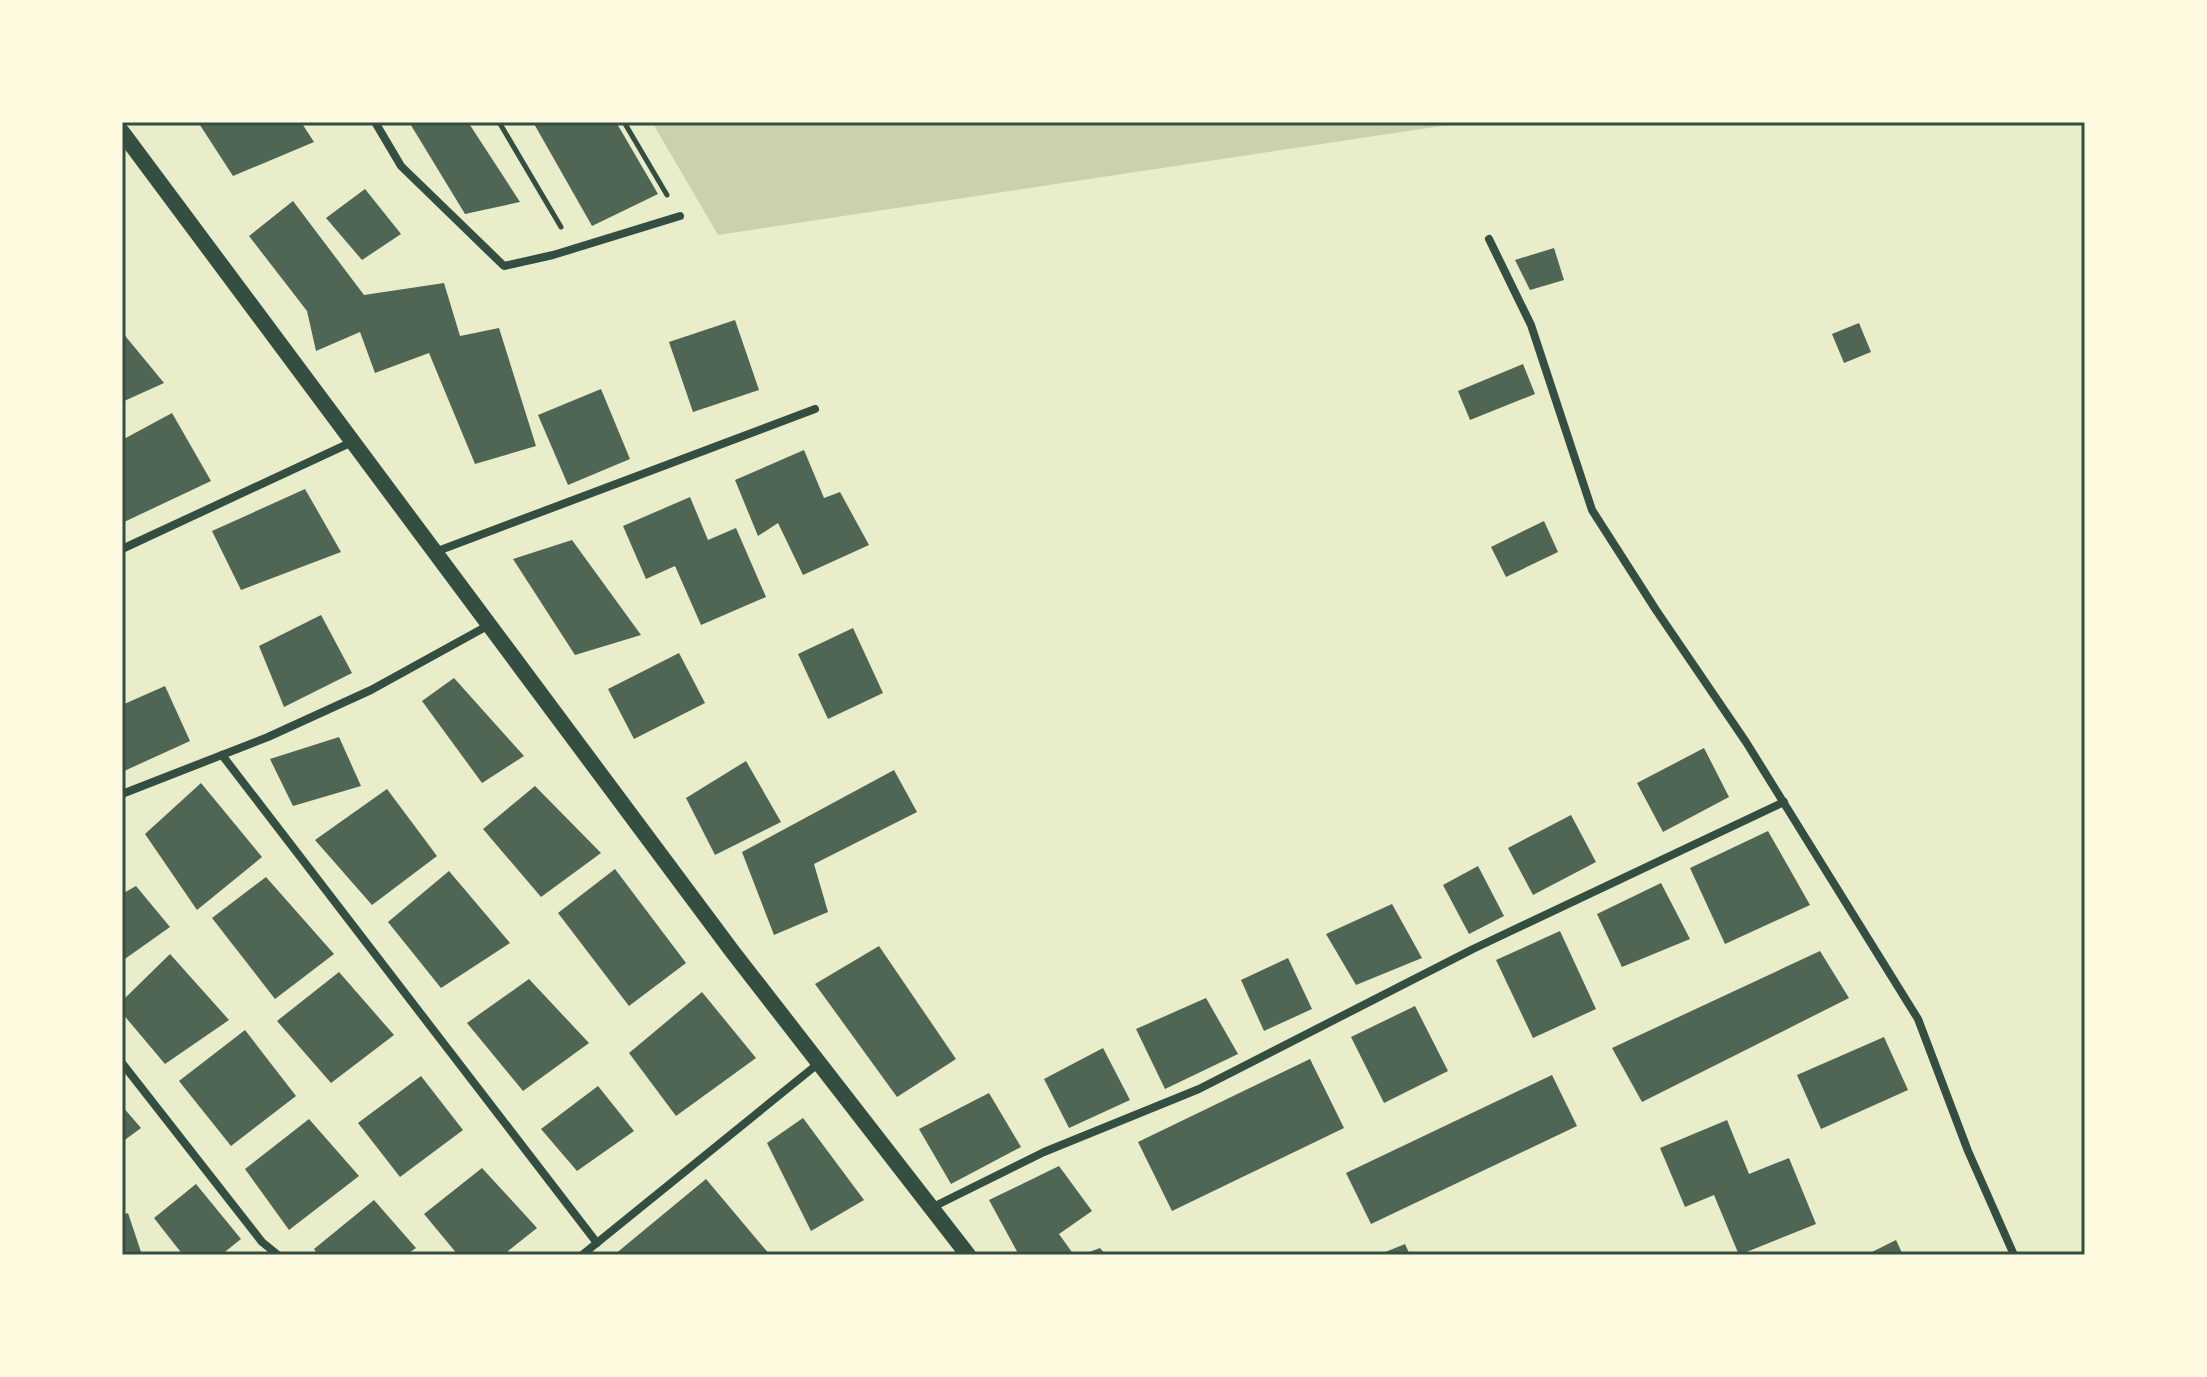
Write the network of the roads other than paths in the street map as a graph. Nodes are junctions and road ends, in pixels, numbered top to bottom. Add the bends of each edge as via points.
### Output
1 (375, 122) edge
2 (122, 132) edge
3 (680, 216) road end
4 (1489, 239) dead end
5 (815, 409) dead end
6 (352, 442) junction
7 (122, 549) edge
8 (435, 552) junction
9 (489, 625) junction
10 (222, 755) junction
11 (122, 794) edge
12 (1784, 802) junction
13 (122, 1063) edge
14 (819, 1063) junction
15 (931, 1208) junction
16 (597, 1243) junction
17 (278, 1255) edge
18 (582, 1255) edge
19 (968, 1255) edge
20 (2014, 1255) edge

1 - 3 street via 401,166 504,266
2 - 6 main road
4 - 12 street via 1531,325 1592,510
5 - 8 street
6 - 7 street
6 - 8 main road
8 - 9 main road
9 - 10 street via 371,690
9 - 14 main road
10 - 11 street
10 - 16 street
12 - 15 street via 1473,949 1199,1089 1044,1152
12 - 20 street via 1918,1019
13 - 17 street via 262,1242
14 - 15 main road
14 - 16 street
15 - 19 main road
16 - 18 street

